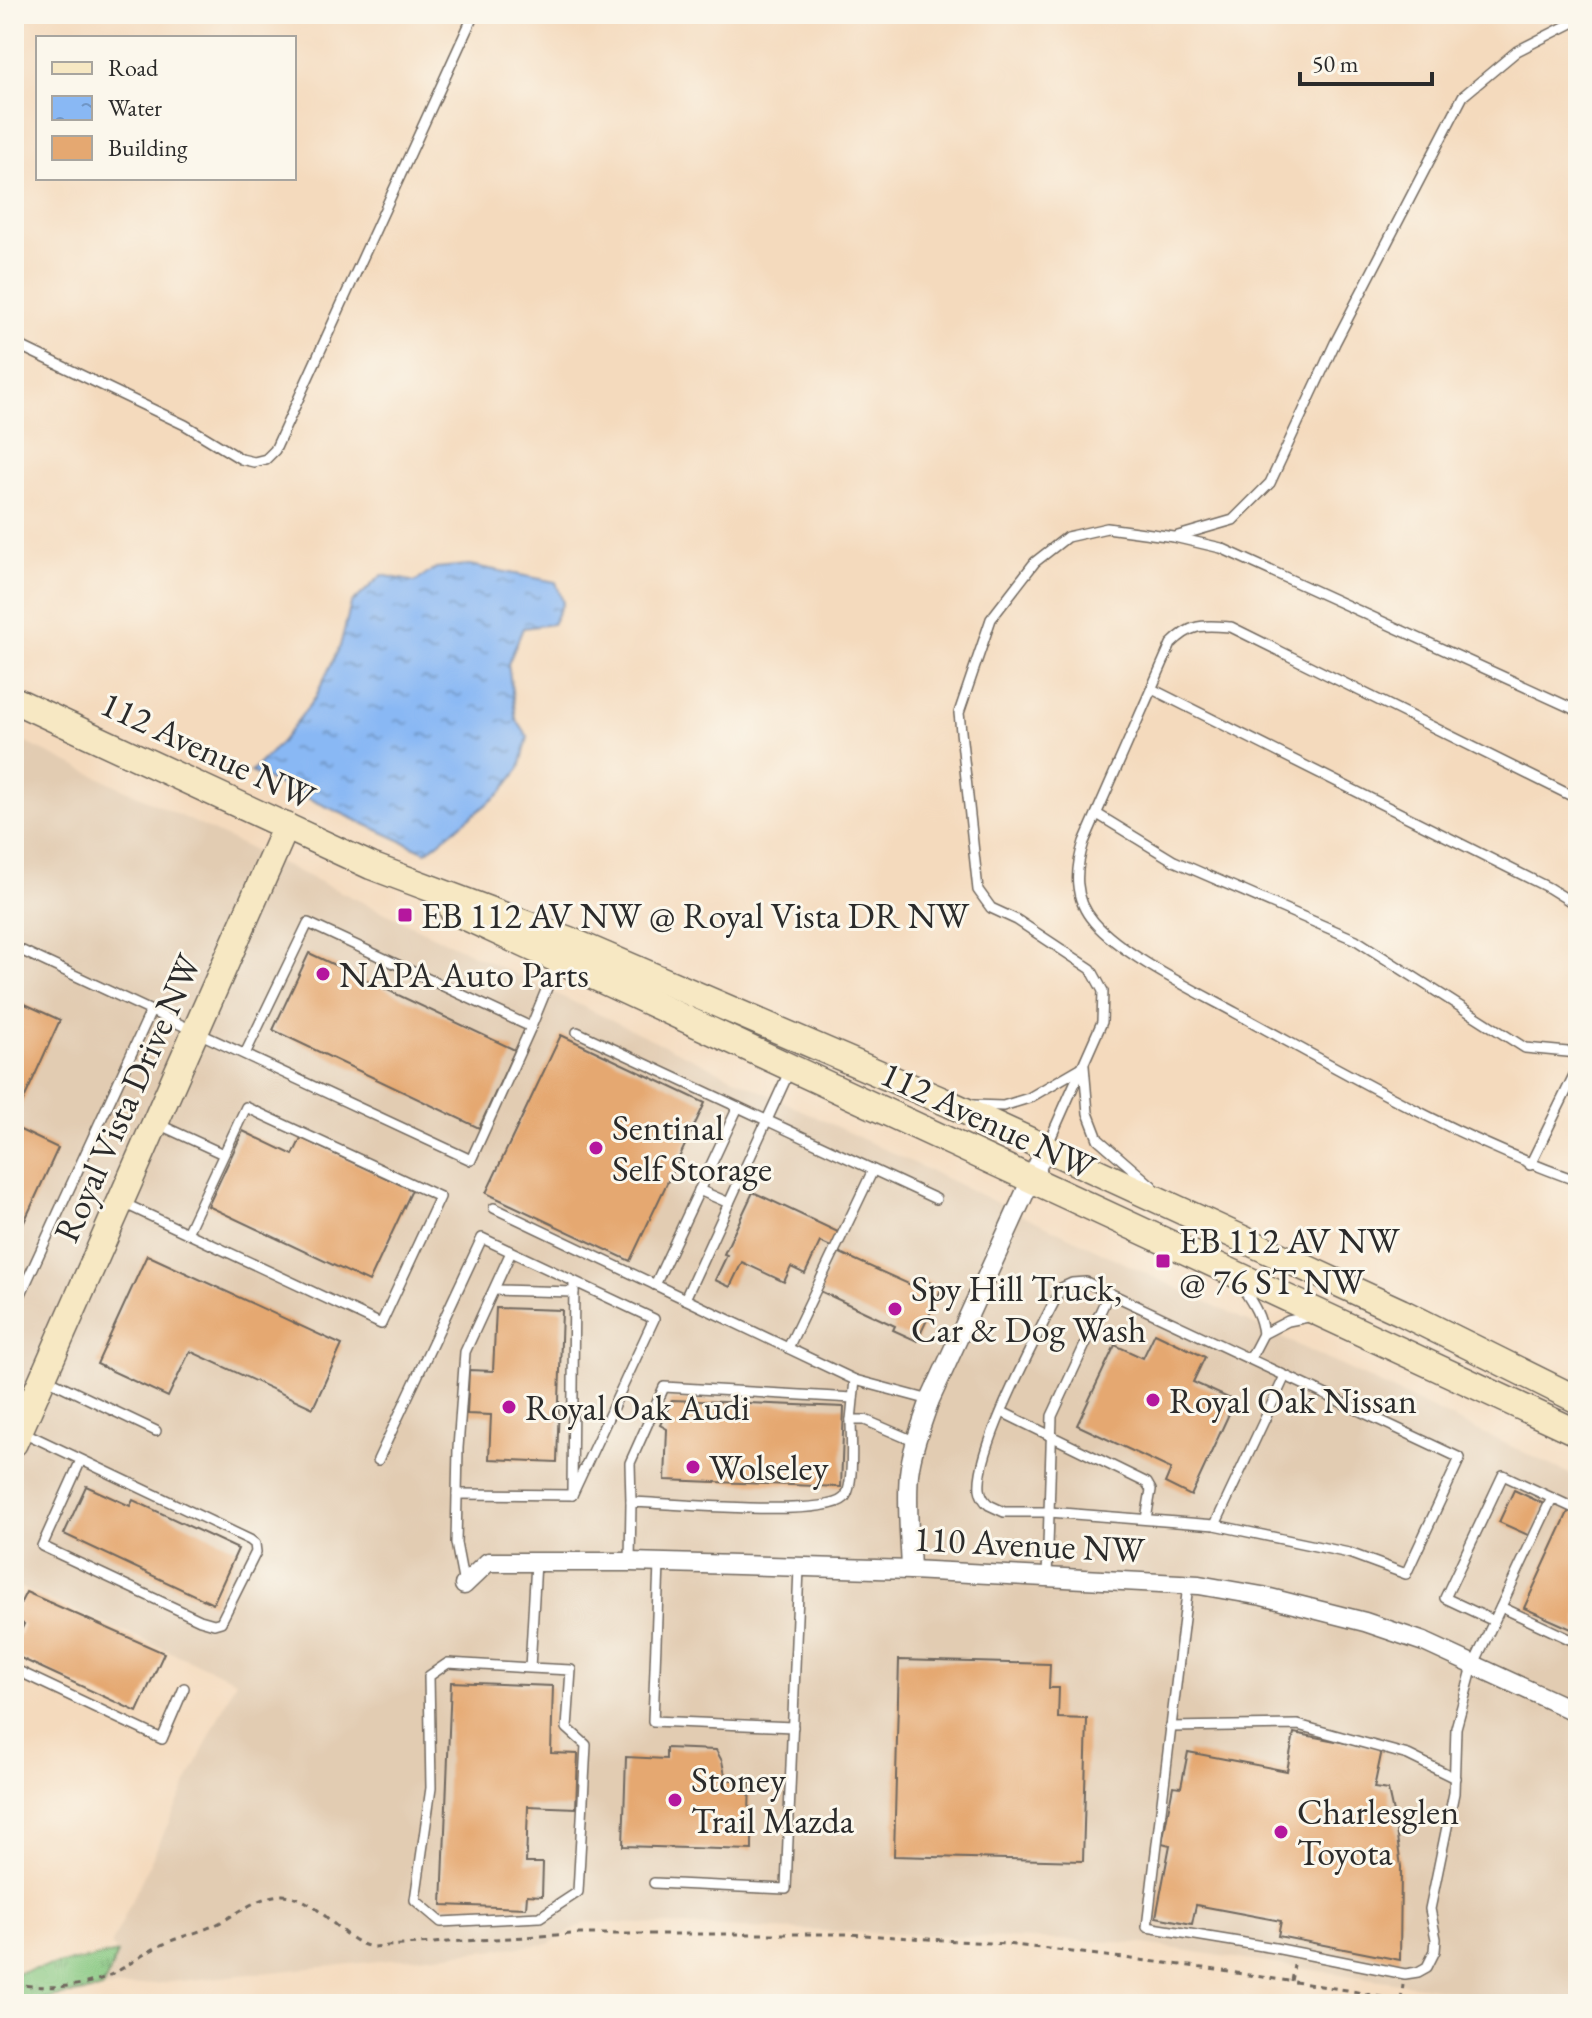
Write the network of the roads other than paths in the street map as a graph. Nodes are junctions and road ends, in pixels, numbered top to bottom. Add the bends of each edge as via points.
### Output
1 (474, 14) edge
2 (1578, 20) edge
3 (14, 343) edge
4 (1174, 537) junction
5 (1152, 689) junction
6 (14, 700) edge
7 (1578, 711) edge
8 (1578, 799) edge
9 (1097, 814) junction
10 (286, 826) junction
11 (371, 866) junction
12 (1578, 906) edge
13 (14, 947) edge
14 (558, 961) junction
15 (151, 1011) junction
16 (531, 1027) junction
17 (196, 1032) junction
18 (577, 1032) dead end
19 (1578, 1053) edge
20 (245, 1054) junction
21 (1084, 1066) junction
22 (1578, 1067) edge
23 (791, 1069) junction
24 (950, 1104) junction
25 (738, 1107) junction
26 (767, 1121) junction
27 (155, 1122) junction
28 (1045, 1149) junction
29 (223, 1154) junction
30 (1530, 1165) junction
31 (873, 1170) junction
32 (1031, 1180) junction
33 (1578, 1181) edge
34 (699, 1190) junction
35 (936, 1199) dead end
36 (119, 1201) junction
37 (729, 1203) junction
38 (494, 1208) dead end
39 (1194, 1218) junction
40 (187, 1233) junction
41 (511, 1252) junction
42 (1232, 1272) junction
43 (655, 1285) junction
44 (574, 1287) junction
45 (494, 1290) junction
46 (1109, 1293) junction
47 (685, 1299) junction
48 (14, 1309) edge
49 (1321, 1314) junction
50 (1263, 1334) junction
51 (788, 1348) junction
52 (1250, 1359) junction
53 (1285, 1376) junction
54 (44, 1378) junction
55 (855, 1380) junction
56 (853, 1398) junction
57 (930, 1400) junction
58 (1578, 1400) edge
59 (1002, 1412) junction
60 (851, 1420) junction
61 (19, 1423) edge
62 (156, 1431) dead end
63 (1578, 1433) edge
64 (1051, 1436) junction
65 (916, 1442) junction
66 (81, 1460) junction
67 (378, 1460) dead end
68 (457, 1494) junction
69 (572, 1495) junction
70 (1552, 1498) junction
71 (631, 1502) junction
72 (1578, 1510) edge
73 (1049, 1512) junction
74 (1146, 1519) junction
75 (1215, 1525) junction
76 (536, 1562) junction
77 (630, 1562) junction
78 (659, 1564) junction
79 (799, 1568) junction
80 (911, 1570) junction
81 (1047, 1578) junction
82 (464, 1585) joint
83 (1188, 1585) junction
84 (1501, 1607) junction
85 (1494, 1621) junction
86 (1578, 1643) edge
87 (1473, 1666) junction
88 (530, 1668) junction
89 (14, 1669) edge
90 (184, 1688) dead end
91 (1578, 1713) edge
92 (793, 1727) junction
93 (1170, 1727) junction
94 (1455, 1778) junction
95 (654, 1883) dead end

1 - 3 lane via 275,450 266,459 241,459 185,425
2 - 4 lane via 1517,51 1463,96 1335,343 1270,483 1233,520
4 - 7 lane via 1221,548
4 - 21 lane via 1107,528 1067,537 1035,562 991,619 959,713 978,890 991,908 1091,969 1103,991 1102,1022
5 - 8 lane via 1171,644 1185,630 1231,627
5 - 9 lane
5 - 12 lane
6 - 10 street, 112 Avenue NW
9 - 19 lane via 1174,861 1356,940 1525,1048
9 - 30 lane via 1076,867 1078,892 1092,920 1116,942 1411,1109
10 - 11 street, 112 Avenue NW
10 - 17 street, Royal Vista Drive NW
11 - 14 street, 112 Avenue NW
11 - 24 street, 112 Avenue NW via 584,946
13 - 15 lane
14 - 16 lane
14 - 23 street, 112 Avenue NW
15 - 17 lane
15 - 48 lane
16 - 20 lane via 308,923
16 - 20 lane via 471,1160
17 - 20 lane
17 - 27 street, Royal Vista Drive NW
18 - 25 lane
21 - 24 lane via 1029,1098 1003,1106
21 - 28 lane
21 - 39 lane via 1088,1113 1098,1139
22 - 30 lane
23 - 26 lane
23 - 32 street, 112 Avenue NW
24 - 28 street, 112 Avenue NW
25 - 26 lane
25 - 34 lane
26 - 31 lane
26 - 37 lane
27 - 29 lane
27 - 36 street, Royal Vista Drive NW
28 - 32 street
28 - 39 street, 112 Avenue NW
29 - 40 lane
29 - 40 lane via 246,1107 440,1197 381,1324
30 - 33 lane
31 - 35 lane
31 - 51 lane
32 - 42 street, 112 Avenue NW
32 - 57 street
34 - 37 lane
34 - 43 lane
36 - 40 lane
36 - 54 street, Royal Vista Drive NW
37 - 47 lane
38 - 43 lane
39 - 58 street, 112 Avenue NW
41 - 44 lane
41 - 45 lane
41 - 67 lane via 482,1238
42 - 49 street, 112 Avenue NW
42 - 50 lane via 1255,1307
43 - 47 lane
44 - 45 lane
44 - 69 lane
44 - 69 lane via 654,1319
45 - 68 lane via 465,1352
46 - 52 lane
46 - 59 lane via 1086,1282 1061,1288
46 - 64 lane via 1052,1416
47 - 51 lane
49 - 50 lane via 1288,1321
49 - 63 street, 112 Avenue NW
50 - 52 lane
51 - 55 lane
52 - 53 lane
53 - 75 lane
53 - 75 lane via 1460,1458 1406,1574 1349,1553
54 - 61 street, Royal Vista Drive NW
54 - 62 lane
55 - 56 lane
55 - 57 lane
56 - 60 lane
56 - 71 lane via 664,1387 630,1463
57 - 65 street
59 - 64 lane
59 - 73 lane via 981,1474 984,1500 1004,1512
60 - 65 lane via 865,1420
60 - 71 lane via 850,1482 841,1501 803,1509
61 - 66 lane
64 - 73 lane
64 - 74 lane via 1147,1483 1151,1490
65 - 80 street via 909,1473
66 - 66 lane via 255,1544 256,1552 221,1622 200,1620 42,1546
68 - 69 lane
68 - 82 lane via 456,1543
70 - 72 lane
70 - 84 lane
70 - 85 lane via 1503,1475 1445,1598
71 - 77 lane
73 - 74 lane
73 - 81 lane
74 - 75 lane
76 - 77 street, 110 Avenue NW
76 - 82 street, 110 Avenue NW via 488,1562
76 - 88 lane
77 - 78 street, 110 Avenue NW
78 - 79 street, 110 Avenue NW
78 - 92 lane via 653,1721
79 - 80 street, 110 Avenue NW
79 - 92 lane
80 - 81 street, 110 Avenue NW
81 - 83 street, 110 Avenue NW
83 - 87 street, 110 Avenue NW via 1262,1596 1365,1622
83 - 93 lane
84 - 85 lane
84 - 86 lane
85 - 87 lane
87 - 91 street, 110 Avenue NW
87 - 94 lane via 1456,1728
88 - 88 lane via 571,1670 567,1728 586,1745 578,1892 540,1917 441,1922 415,1900 431,1788 429,1676 448,1663
89 - 90 lane via 162,1739
92 - 95 lane via 786,1889
93 - 94 lane via 1298,1725 1408,1755
93 - 94 lane via 1147,1927 1405,1974 1427,1967 1435,1951 1430,1909

